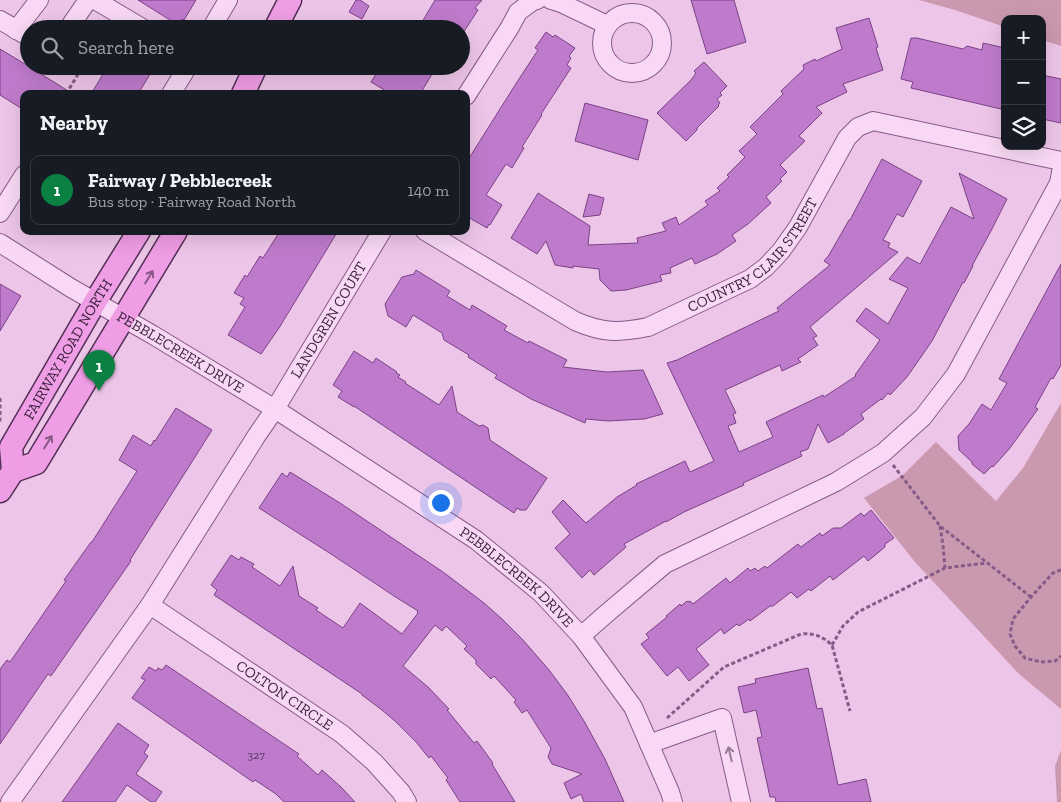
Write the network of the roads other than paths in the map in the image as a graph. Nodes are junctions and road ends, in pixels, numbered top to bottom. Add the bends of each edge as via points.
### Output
1 (39, 0) edge
2 (88, 0) edge
3 (95, 0) edge
4 (228, 0) edge
5 (290, 0) edge
6 (537, 0) edge
7 (550, 0) edge
8 (0, 20) edge
9 (29, 20) edge
10 (74, 20) edge
11 (129, 20) edge
12 (216, 20) edge
13 (280, 20) edge
14 (607, 25) dead end
15 (20, 31) edge
16 (183, 75) edge
17 (252, 75) edge
18 (173, 90) edge
19 (244, 90) edge
20 (470, 90) edge
21 (1061, 162) edge
22 (1061, 172) edge
23 (20, 181) edge
24 (0, 213) edge
25 (138, 235) edge
26 (173, 235) edge
27 (380, 235) edge
28 (433, 235) edge
29 (0, 243) edge
30 (109, 310) junction
31 (275, 409) junction
32 (13, 471) junction
33 (0, 491) edge
34 (150, 605) junction
35 (581, 636) junction
36 (649, 744) junction
37 (10, 802) edge
38 (407, 802) edge
39 (673, 802) edge
40 (741, 802) edge

1 - 9 street
2 - 10 street
3 - 11 street
4 - 12 street
5 - 13 main road
6 - 20 street via 518,12
7 - 14 street
8 - 15 street
16 - 18 street
17 - 19 main road
21 - 28 street, COUNTRY CLAIR STREET via 873,121 858,127 847,138 798,227 766,267 750,279 648,328 618,332 602,331 575,322
22 - 35 street via 1059,184 956,374 923,417 883,453 836,482 665,564
23 - 24 street
25 - 30 main road, FAIRWAY ROAD NORTH
30 -> 26 main road, FAIRWAY ROAD NORTH
27 - 31 street, LANDGREN COURT
29 - 30 street, PEBBLECREEK DRIVE
30 - 31 street, PEBBLECREEK DRIVE
30 - 32 main road, FAIRWAY ROAD NORTH via 11,446
32 -> 30 main road, FAIRWAY ROAD NORTH via 36,463
31 - 34 street
31 - 35 street, PEBBLECREEK DRIVE via 476,540 541,593
32 - 33 main road
34 - 37 street
34 - 38 street, COLTON CIRCLE via 342,734 374,762
35 - 36 street, PEBBLECREEK DRIVE via 633,707
36 - 39 street, PEBBLECREEK DRIVE
40 -> 36 street via 722,718

